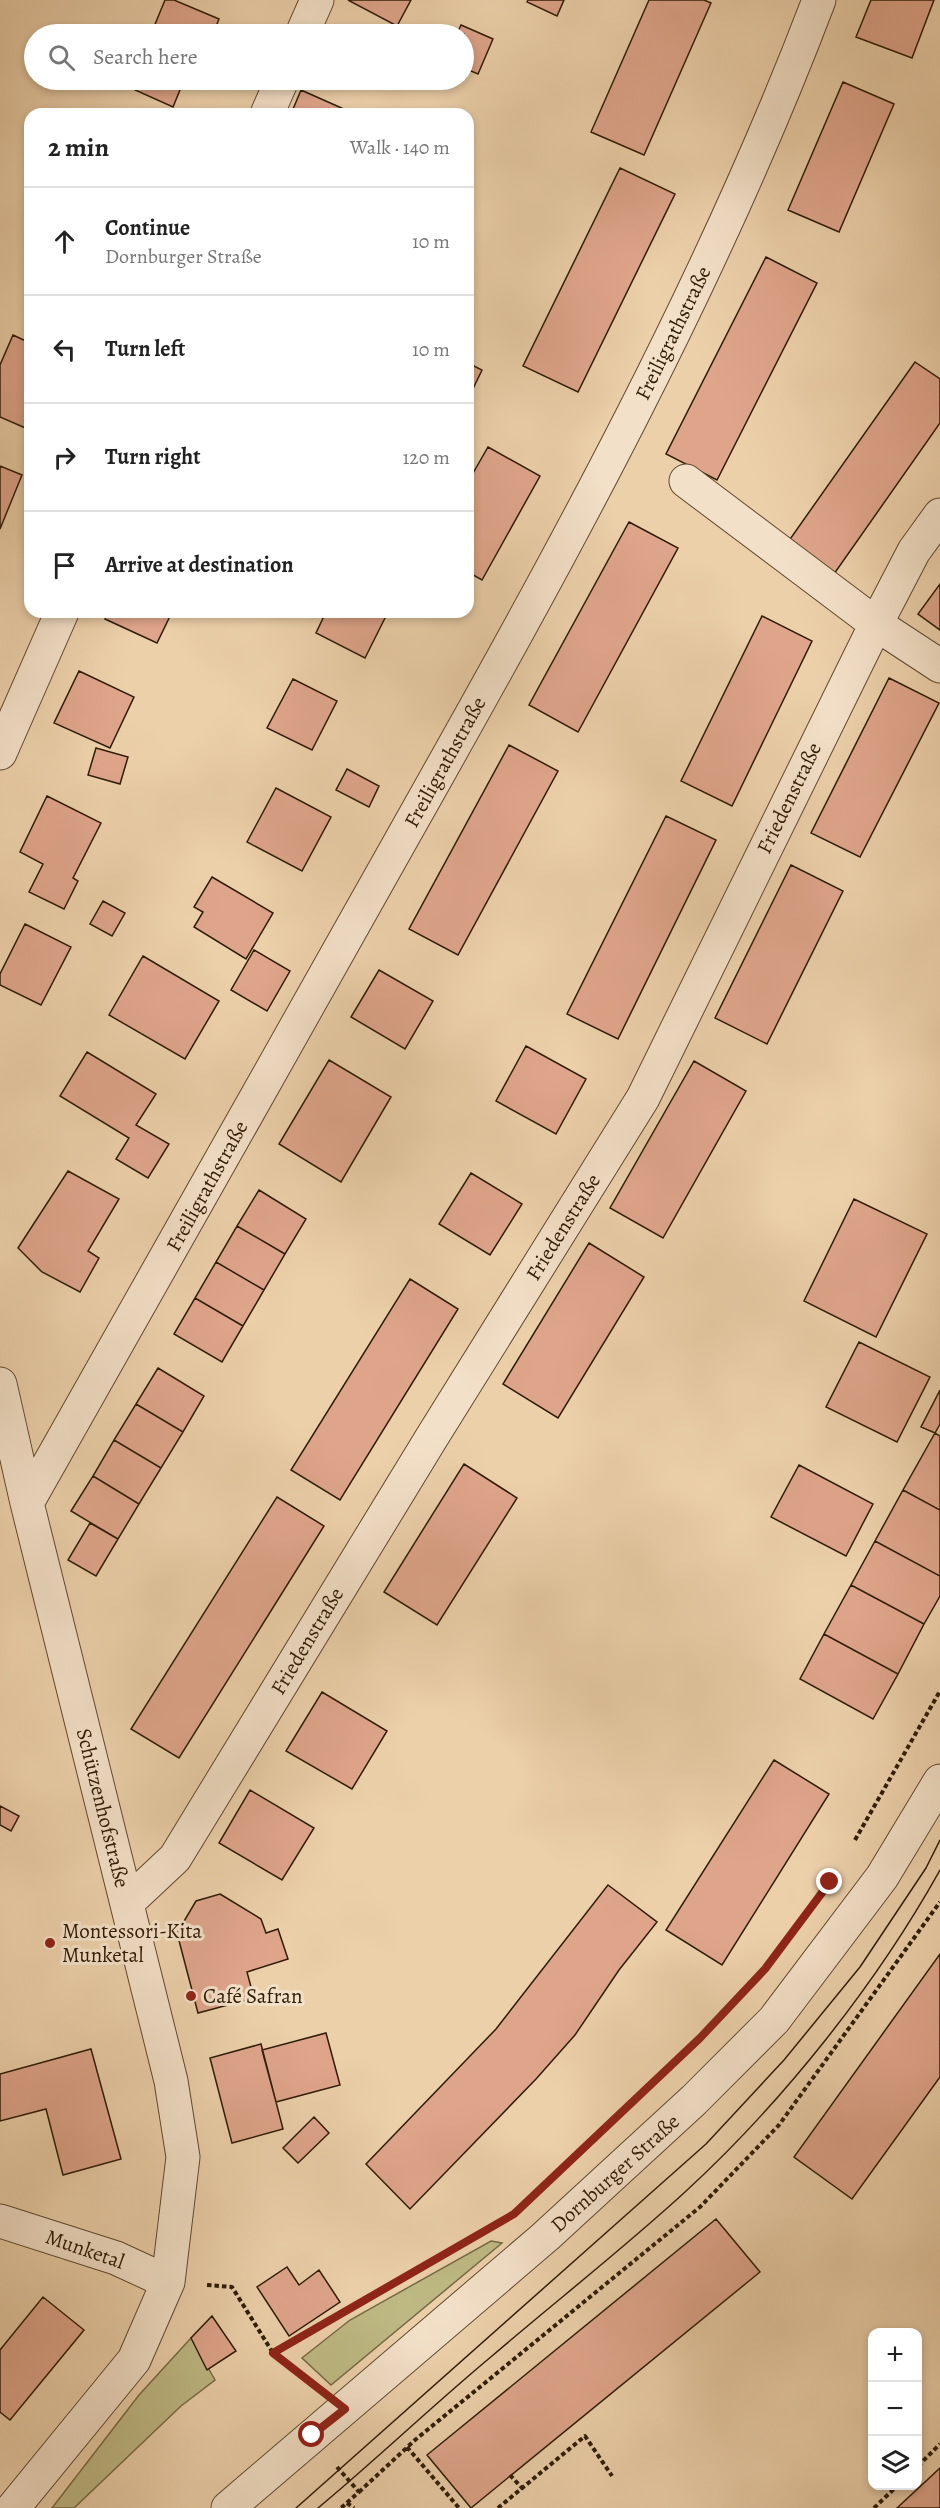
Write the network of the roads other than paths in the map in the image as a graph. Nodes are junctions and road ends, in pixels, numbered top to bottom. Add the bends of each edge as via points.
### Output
1 (317, 0) edge
2 (819, 0) edge
3 (306, 24) edge
4 (278, 90) edge
5 (270, 108) edge
6 (686, 481) dead end
7 (940, 516) edge
8 (59, 618) edge
9 (876, 624) junction
10 (940, 666) edge
11 (0, 753) edge
12 (0, 1384) edge
13 (27, 1503) junction
14 (940, 1781) edge
15 (126, 1904) junction
16 (0, 2221) edge
17 (168, 2282) junction
18 (13, 2508) edge
19 (228, 2508) edge

1 - 3 street
2 - 13 street, Freiligrathstraße via 717,243 521,627
4 - 5 street
6 - 9 street
7 - 9 street, Friedenstraße via 914,551
8 - 11 street
9 - 10 street
9 - 15 street, Friedenstraße via 643,1098 175,1858
12 - 13 street, Schützenhofstraße
13 - 15 street, Schützenhofstraße
14 - 19 street, Dornburger Straße via 882,1877 774,2020 694,2100 545,2237
15 - 17 street, Schützenhofstraße via 171,2080 183,2157
16 - 17 street, Munketal via 116,2258
17 - 18 street, Schützenhofstraße via 134,2360

